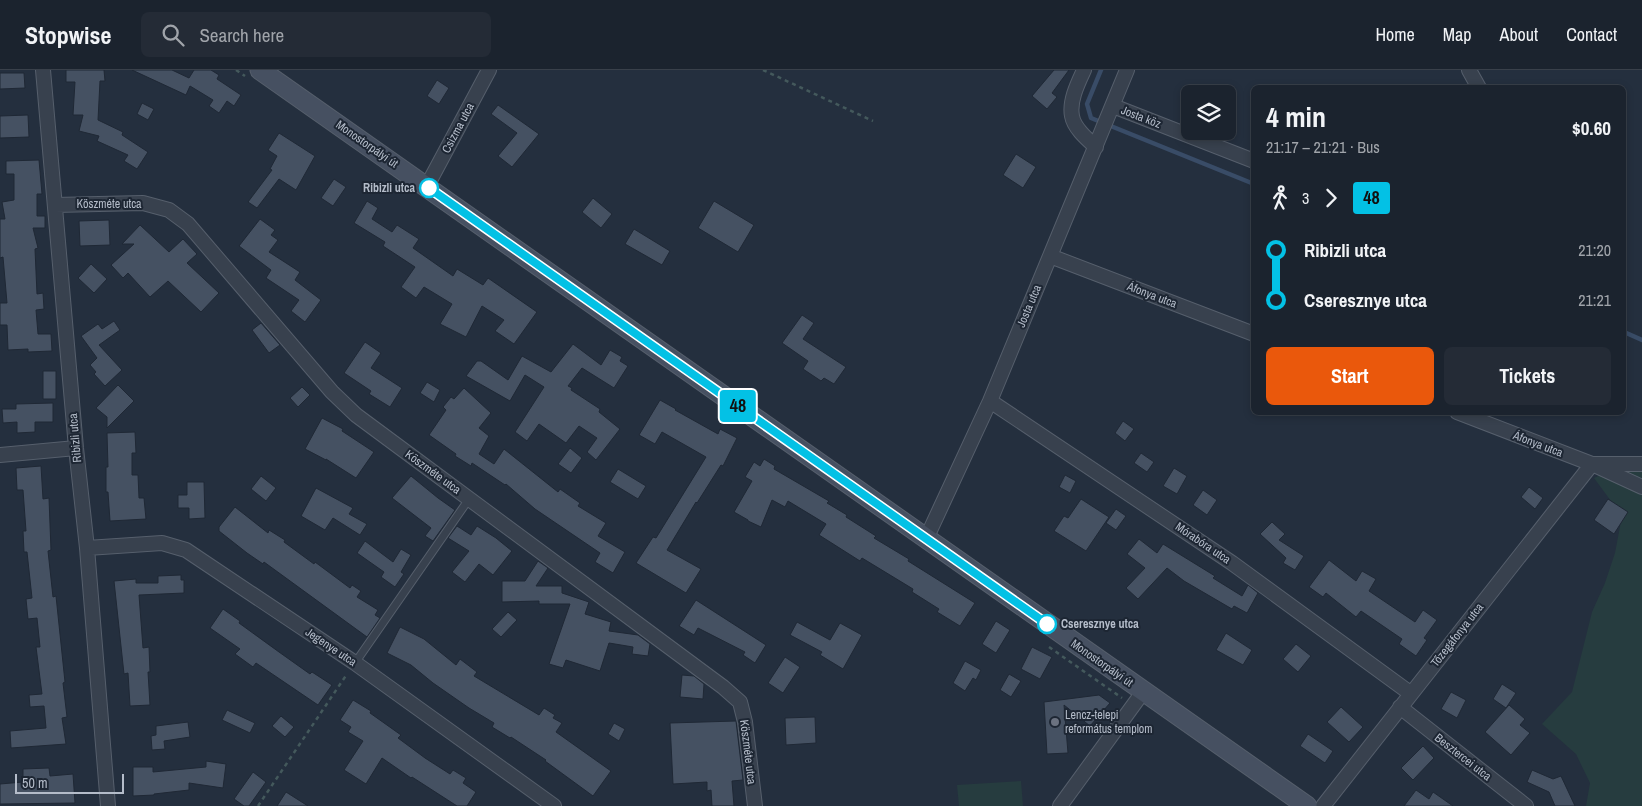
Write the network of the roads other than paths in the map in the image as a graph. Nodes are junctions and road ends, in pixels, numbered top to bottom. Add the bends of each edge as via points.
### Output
1 (43, 70) edge
2 (260, 70) edge
3 (489, 70) edge
4 (1084, 70) edge
5 (1127, 70) edge
6 (1469, 70) edge
7 (1477, 85) edge
8 (1110, 111) junction
9 (1096, 148) junction
10 (1251, 160) edge
11 (427, 186) junction
12 (55, 204) junction
13 (1050, 256) junction
14 (1251, 333) edge
15 (990, 401) junction
16 (1465, 415) edge
17 (76, 448) junction
18 (0, 455) edge
19 (1592, 464) junction
20 (1642, 464) edge
21 (1642, 487) edge
22 (469, 499) junction
23 (926, 539) junction
24 (87, 548) junction
25 (355, 663) junction
26 (1143, 692) junction
27 (1410, 693) junction
28 (1400, 707) junction
29 (108, 806) edge
30 (554, 806) edge
31 (755, 806) edge
32 (1060, 806) edge
33 (1307, 806) edge
34 (1323, 806) edge
35 (1526, 806) edge

1 - 12 street, Ribizli utca
2 - 11 street, Monostorpályi út
3 - 11 street, Csizma utca
4 - 9 street via 1072,98 1072,116 1079,130
5 - 8 street, Josta utca
6 - 7 street
8 - 9 street, Josta utca
8 - 10 street, Josta köz
9 - 13 street, Josta utca
11 - 23 street, Monostorpályi út
12 - 17 street, Ribizli utca
12 - 22 street, Köszméte utca via 144,203 169,210 188,224 332,392 356,415
13 - 14 street, Áfonya utca
13 - 15 street, Josta utca
15 - 23 street, Josta utca
15 - 27 street, Mórabóra utca via 1232,563
16 - 19 street, Áfonya utca
17 - 18 street
17 - 24 street, Ribizli utca
19 - 20 street, Áfonya utca
19 - 21 street, Áfonya utca
19 - 27 street, Tőzegáfonya utca
22 - 25 lane
22 - 31 street, Köszméte utca via 723,686 740,702
23 - 26 street, Monostorpályi út
24 - 25 street, Jegenye utca via 162,543 186,550
24 - 29 street, Ribizli utca
25 - 30 street, Jegenye utca
26 - 32 street
26 - 33 street, Monostorpályi út
27 - 28 street, Tőzegáfonya utca
28 - 34 street, Tőzegáfonya utca
28 - 35 street, Besztercei utca

